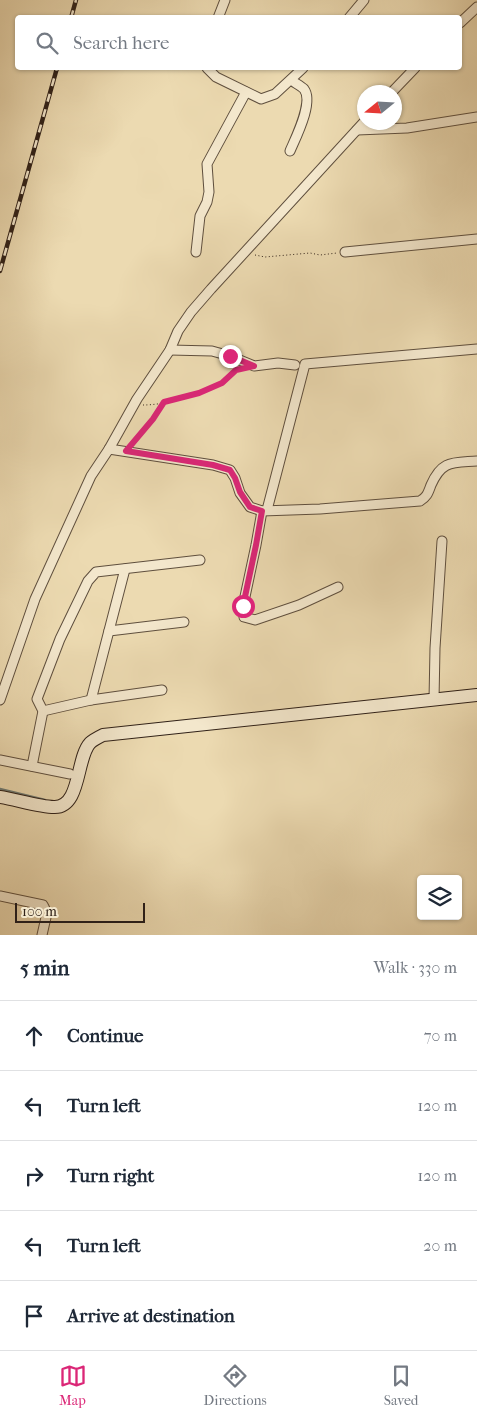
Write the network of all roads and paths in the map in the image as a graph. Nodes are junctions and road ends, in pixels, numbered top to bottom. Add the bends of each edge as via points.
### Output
1 (225, 0) edge
2 (364, 0) edge
3 (477, 7) edge
4 (219, 15) edge
5 (352, 15) edge
6 (462, 21) edge
7 (209, 70) edge
8 (301, 70) edge
9 (413, 70) edge
10 (291, 80) junction
11 (399, 85) edge
12 (246, 92) junction
13 (477, 118) edge
14 (402, 128) edge
15 (357, 130) edge
16 (290, 150) dead end
17 (477, 239) edge
18 (196, 252) dead end
19 (345, 252) joint
20 (244, 253) junction
21 (477, 349) edge
22 (170, 350) junction
23 (295, 365) dead end
24 (254, 366) junction
25 (164, 402) junction
26 (133, 405) junction
27 (109, 449) junction
28 (126, 451) junction
29 (477, 460) edge
30 (264, 511) junction
31 (442, 541) dead end
32 (200, 560) dead end
33 (125, 568) junction
34 (338, 588) dead end
35 (184, 622) dead end
36 (108, 631) junction
37 (162, 690) dead end
38 (477, 695) edge
39 (0, 700) edge
40 (91, 700) junction
41 (434, 700) junction
42 (42, 711) junction
43 (0, 760) edge
44 (32, 766) junction
45 (70, 774) dead end
46 (0, 797) edge
47 (0, 896) edge
48 (42, 935) edge

1 - 4 street
2 - 5 street
3 - 6 street
7 - 12 street
8 - 10 street
9 - 11 street
10 - 12 street via 266,98
10 - 16 street via 304,89 308,100
12 - 18 street via 207,164 209,192 200,216
13 - 14 street
15 - 20 street
17 - 19 street
19 - 20 path via 265,256
20 - 22 street via 191,312
21 - 30 street via 305,364
22 - 24 street via 212,350
22 - 26 street
23 - 24 street
24 - 25 path via 236,370 222,383 199,393
25 - 26 path
25 - 28 path
26 - 27 street
27 - 28 street
27 - 39 street via 91,476 35,599
28 - 30 street via 230,470 250,507
29 - 30 street via 453,462 442,467 426,497 420,501
30 - 34 street via 243,606 244,617 255,620
31 - 41 street
32 - 33 street
33 - 36 street
33 - 42 street via 96,572 88,581 60,639 37,699
35 - 36 street
36 - 40 street
37 - 40 street
38 - 41 street
40 - 42 street
41 - 46 street via 103,735 90,743 83,755 74,792 65,803 55,808
42 - 44 street
43 - 44 street
44 - 45 street
47 - 48 street via 43,905 47,913

